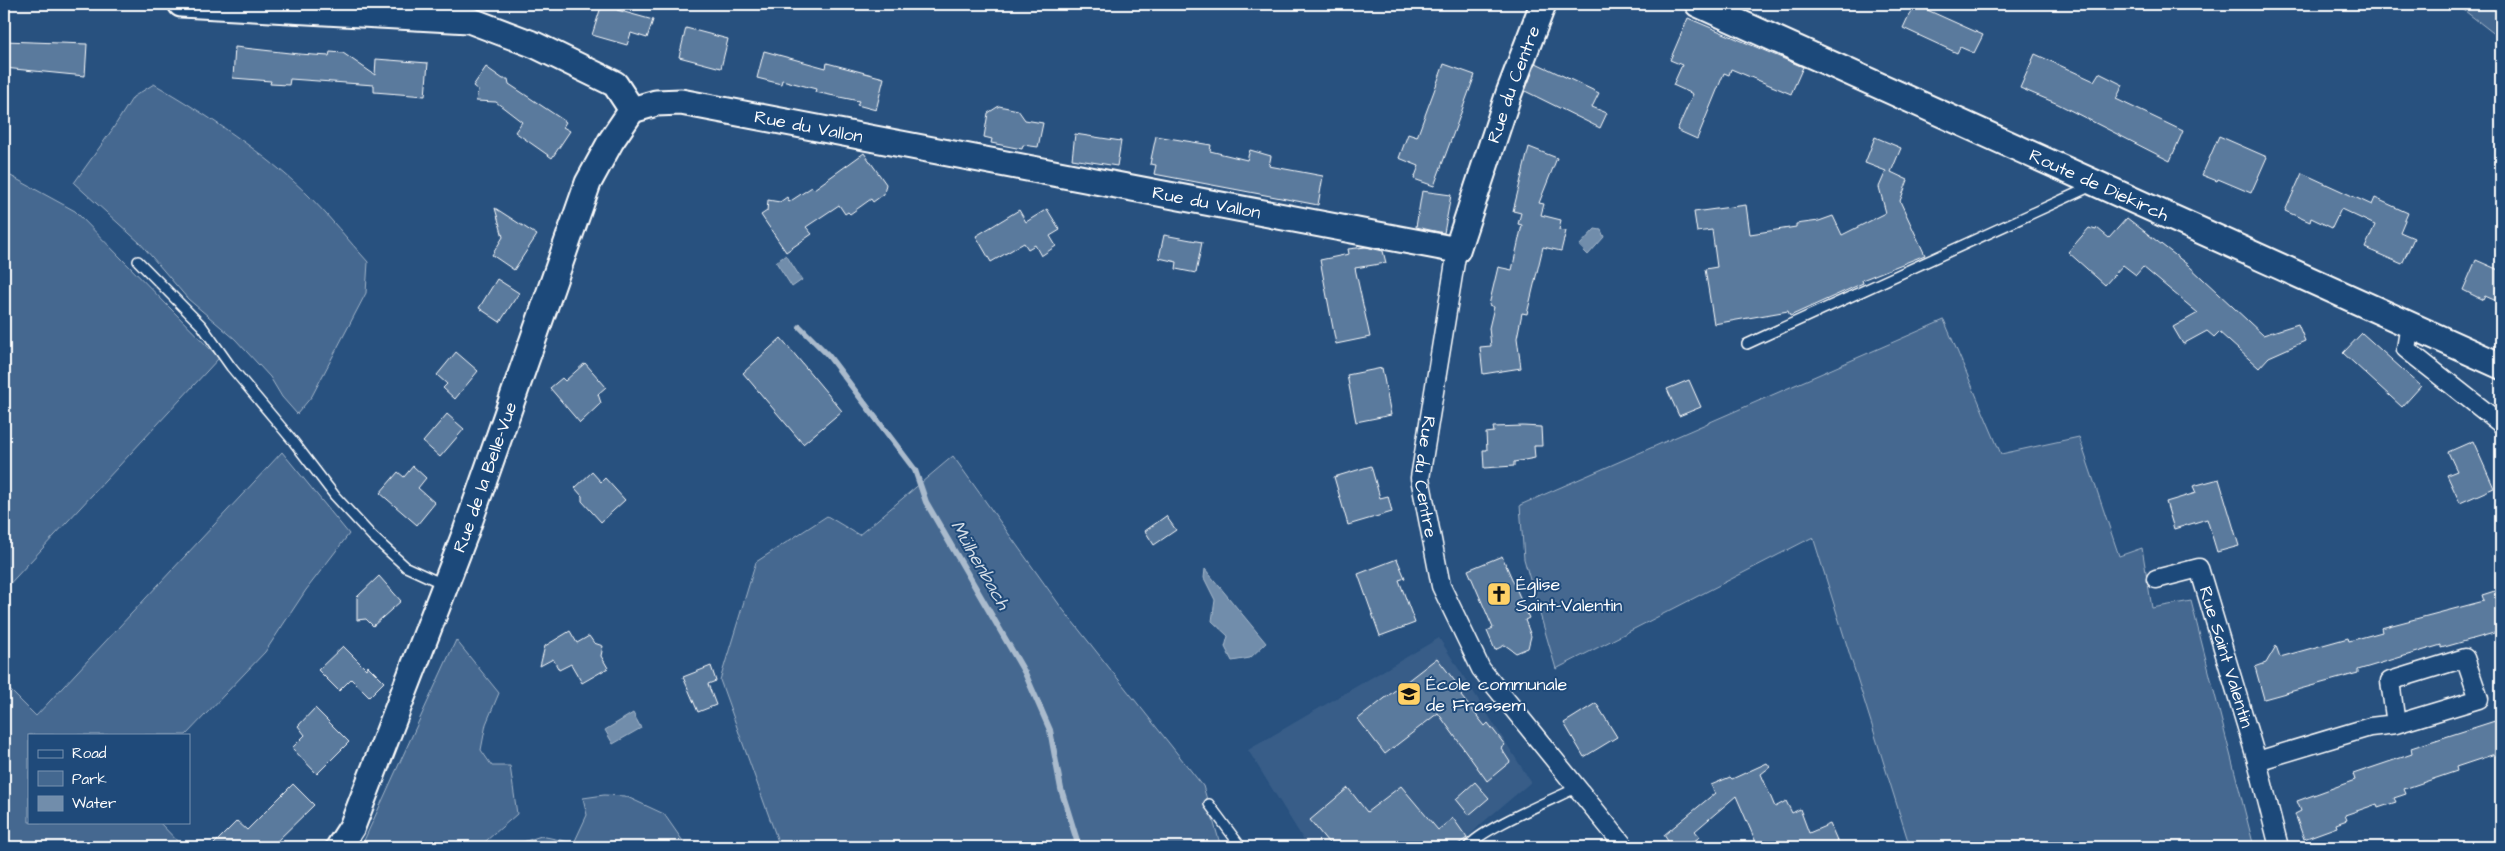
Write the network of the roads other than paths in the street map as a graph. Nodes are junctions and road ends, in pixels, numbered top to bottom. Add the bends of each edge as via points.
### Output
1 (181, 4) edge
2 (1543, 4) edge
3 (1698, 4) edge
4 (632, 110) junction
5 (2098, 183) junction
6 (1457, 250) junction
7 (138, 261) dead end
8 (2410, 324) junction
9 (1747, 344) dead end
10 (2501, 366) edge
11 (2501, 424) edge
12 (2156, 579) dead end
13 (446, 585) junction
14 (2396, 724) junction
15 (2257, 761) junction
16 (1576, 788) junction
17 (1209, 804) dead end
18 (339, 847) edge
19 (1241, 847) edge
20 (1468, 847) edge
21 (1625, 847) edge
22 (2279, 847) edge

1 - 4 street via 469,20 535,45 615,84
2 - 6 street, Rue du Centre via 1509,93
3 - 5 street, Route de Diekirch
4 - 6 street, Rue du Vallon via 656,103 681,102
4 - 13 street, Rue de la Belle-Vue via 588,183
5 - 8 street, Route de Diekirch
5 - 9 lane
6 - 16 street, Rue du Centre via 1420,478 1441,586 1480,669
7 - 13 lane via 202,326 335,496 372,536 406,567
8 - 10 street, Route de Diekirch
8 - 11 street via 2406,350
12 - 15 street, Rue Saint Valentin via 2199,568
13 - 18 street, Rue de la Belle-Vue via 352,827
14 - 14 street via 2390,681 2465,658 2478,700
14 - 15 street via 2370,727
15 - 22 street, Rue Saint Valentin
16 - 20 lane via 1492,828
16 - 21 street, Rue du Centre
17 - 19 lane

